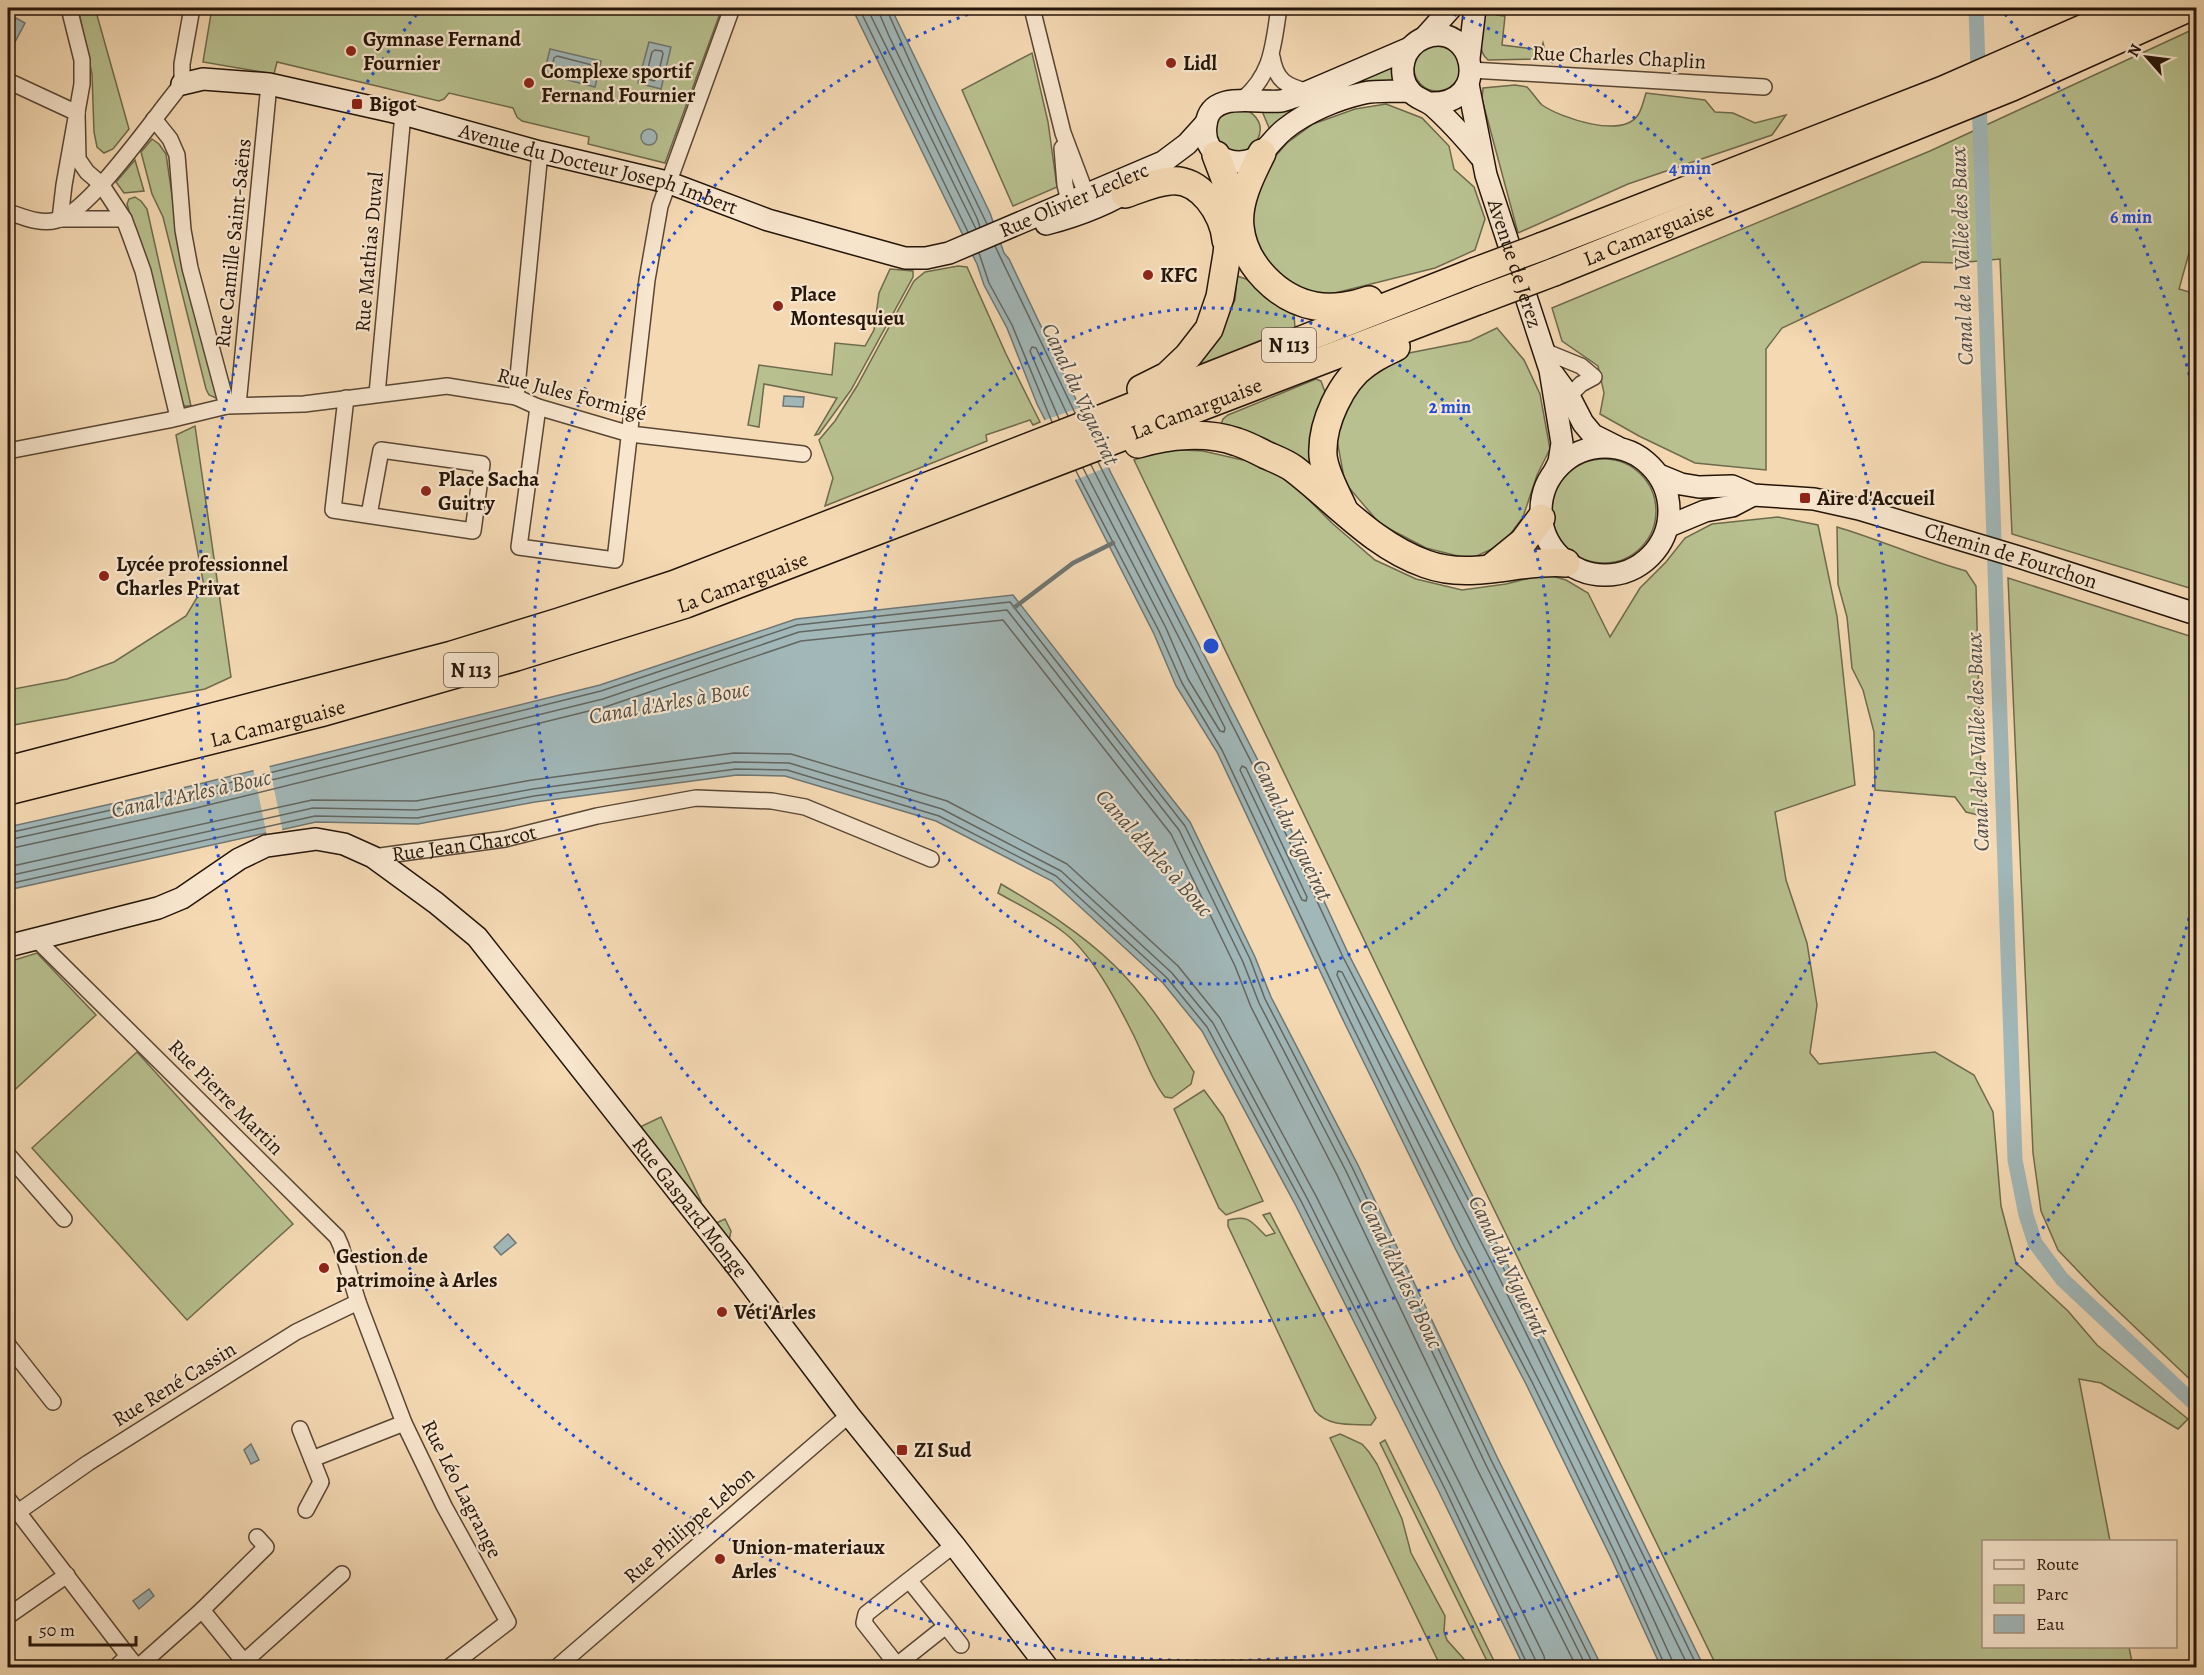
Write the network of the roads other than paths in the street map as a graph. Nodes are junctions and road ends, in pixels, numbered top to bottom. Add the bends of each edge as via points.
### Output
1 (69, 8) edge
2 (192, 8) edge
3 (732, 8) edge
4 (1032, 8) edge
5 (1279, 8) edge
6 (1451, 8) edge
7 (1475, 8) edge
8 (2130, 8) edge
9 (2188, 8) edge
10 (1418, 43) junction
11 (1272, 57) junction
12 (1469, 71) junction
13 (2012, 74) junction
14 (8, 81) edge
15 (182, 84) junction
16 (269, 84) junction
17 (1764, 87) dead end
18 (1410, 91) junction
19 (1309, 92) junction
20 (1243, 99) junction
21 (1943, 103) junction
22 (1429, 104) junction
23 (77, 112) junction
24 (403, 114) junction
25 (154, 119) junction
26 (1206, 123) junction
27 (540, 152) junction
28 (1262, 153) junction
29 (1216, 154) junction
30 (1481, 156) junction
31 (667, 182) junction
32 (101, 184) junction
33 (1125, 194) junction
34 (1078, 197) junction
35 (8, 212) edge
36 (60, 219) junction
37 (124, 219) junction
38 (1007, 228) junction
39 (1227, 254) junction
40 (1474, 272) junction
41 (1480, 300) junction
42 (1547, 361) junction
43 (377, 394) junction
44 (1569, 396) junction
45 (346, 398) junction
46 (516, 398) junction
47 (232, 406) junction
48 (538, 407) junction
49 (183, 416) junction
50 (1108, 430) junction
51 (630, 434) junction
52 (1621, 448) junction
53 (8, 451) edge
54 (1046, 453) junction
55 (803, 454) dead end
56 (1554, 472) junction
57 (1659, 475) junction
58 (1753, 495) junction
59 (915, 504) junction
60 (1343, 509) junction
61 (369, 515) junction
62 (1541, 518) junction
63 (1669, 526) junction
64 (1566, 563) junction
65 (1491, 568) junction
66 (2196, 614) edge
67 (207, 718) junction
68 (8, 758) edge
69 (8, 770) edge
70 (8, 791) edge
71 (373, 857) junction
72 (932, 859) dead end
73 (36, 939) junction
74 (8, 946) edge
75 (8, 1155) edge
76 (64, 1219) dead end
77 (358, 1302) junction
78 (8, 1345) edge
79 (53, 1402) dead end
80 (849, 1415) junction
81 (404, 1423) junction
82 (300, 1429) dead end
83 (312, 1459) junction
84 (8, 1499) edge
85 (306, 1510) dead end
86 (18, 1512) junction
87 (257, 1537) dead end
88 (954, 1545) junction
89 (67, 1575) junction
90 (342, 1575) dead end
91 (909, 1580) junction
92 (202, 1610) junction
93 (8, 1616) edge
94 (946, 1626) junction
95 (961, 1645) dead end
96 (135, 1664) edge
97 (247, 1664) edge
98 (898, 1666) edge
99 (115, 1668) edge
100 (448, 1668) edge
101 (556, 1668) edge
102 (1048, 1668) edge

1 - 23 street via 81,60
2 - 15 street
3 - 31 street
4 - 34 street via 1063,133 1065,185
5 - 11 street
6 - 10 street
7 - 12 street
8 - 13 highway, La Camarguaise / N 113
9 - 13 highway, La Camarguaise / N 113
10 - 12 street via 1436,35 1456,41
10 - 18 street via 1404,58 1402,70
10 - 19 street, Rue Olivier Leclerc
11 - 19 street via 1282,82
11 - 20 street via 1258,84
12 - 17 street, Rue Charles Chaplin
12 - 22 street via 1461,94 1441,104
12 - 30 street, Avenue de Jerez
13 - 21 highway, La Camarguaise / N 113
14 - 23 street
15 - 16 street, Avenue du Docteur Joseph Imbert via 203,79
15 - 25 street
16 - 24 street, Avenue du Docteur Joseph Imbert
16 - 47 street, Rue Camille Saint-Saëns
18 - 22 street
18 - 28 street, Rue Olivier Leclerc via 1366,92 1323,108 1298,119
19 - 20 street, Rue Olivier Leclerc via 1281,101
20 - 26 street, Rue Olivier Leclerc via 1224,102
21 - 40 highway, La Camarguaise / N 113, bridge
21 - 41 highway, La Camarguaise / N 113, bridge via 1554,272
22 - 30 street
23 - 32 street via 78,159
23 - 36 street
24 - 27 street, Avenue du Docteur Joseph Imbert
24 - 43 street, Rue Mathias Duval
25 - 32 street
25 - 47 street via 177,155 190,268
26 - 29 street via 1205,135
26 - 34 street, Rue Olivier Leclerc via 1187,144 1155,166
27 - 31 street, Avenue du Docteur Joseph Imbert
27 - 46 street
28 - 29 street, Rue Olivier Leclerc via 1240,162 1227,161
28 - 40 highway via 1242,200 1240,226 1256,269 1287,294 1315,306 1337,307 1436,277
29 - 33 street, Rue Olivier Leclerc via 1194,156
29 - 39 highway via 1233,200
30 - 42 street, Avenue de Jerez
31 - 38 street, Avenue du Docteur Joseph Imbert via 768,220 905,258 926,258 959,249
31 - 51 street via 647,280
32 - 36 street via 84,204
32 - 37 street
33 - 38 street, Rue Olivier Leclerc via 1059,221
33 - 39 highway via 1171,180 1182,181 1201,192 1221,218
34 - 38 street, Rue Olivier Leclerc
35 - 36 street via 42,222
36 - 37 street
37 - 49 street via 143,271
39 - 50 highway via 1220,297 1209,329 1188,356
40 - 50 highway, La Camarguaise / N 113
41 - 50 highway, La Camarguaise / N 113
41 - 60 highway via 1431,331 1366,363 1344,386 1330,412 1323,456
42 - 44 street, Avenue de Jerez
42 - 44 street via 1581,366 1594,377
42 - 56 street, Avenue de Jerez via 1562,443
43 - 45 street, Rue Jules Formigé
43 - 46 street, Rue Jules Formigé via 447,386
44 - 52 street, Avenue de Jerez via 1593,435
45 - 47 street, Rue Jules Formigé via 304,404
45 - 61 street via 333,510
46 - 48 street, Rue Jules Formigé
47 - 49 street, Rue Jules Formigé
48 - 51 street, Rue Jules Formigé
48 - 51 street via 519,547 615,560
49 - 53 street, Rue Jules Formigé
50 - 54 highway
50 - 54 highway
50 - 60 highway via 1235,441 1292,467
51 - 55 street, Rue Jules Formigé
52 - 56 street via 1584,451 1567,459
52 - 57 street via 1642,459
54 - 59 highway, La Camarguaise / N 113
56 - 62 street via 1544,494
57 - 58 street, Chemin de Fourchon via 1699,487 1731,486
57 - 63 street via 1667,491
58 - 63 street, Chemin de Fourchon via 1732,506 1705,511
58 - 66 street, Chemin de Fourchon via 1814,499 1859,509
59 - 67 highway, La Camarguaise / N 113 via 452,655
59 - 70 highway, La Camarguaise / N 113 via 686,604 607,630 320,713
60 - 65 highway via 1376,539 1419,561 1453,571
61 - 61 street via 381,450 482,464 474,531
62 - 64 street via 1545,535
62 - 65 highway via 1523,542
63 - 64 street via 1660,546 1646,562 1627,572 1606,576 1585,573
64 - 65 highway
67 - 68 highway
67 - 69 highway, La Camarguaise / N 113
71 - 72 street, Rue Jean Charcot via 505,839 597,816 696,798 772,801 805,807
71 - 73 street, Rue Jean Charcot via 344,844 315,838 266,846 239,859 182,898 158,908
71 - 80 street, Rue Gaspard Monge via 477,937
73 - 74 street, Rue Jean Charcot
73 - 77 street, Rue Pierre Martin via 337,1237
75 - 76 street
77 - 81 street, Rue Léo Lagrange
77 - 86 street, Rue René Cassin via 296,1332 88,1463
78 - 79 street
80 - 88 street, Rue Gaspard Monge
80 - 101 street, Rue Philippe Lebon
81 - 83 street
81 - 100 street, Rue Léo Lagrange via 508,1622
82 - 83 street
83 - 85 street via 321,1482
84 - 86 street
86 - 89 street
87 - 92 street via 266,1547
88 - 91 street
88 - 102 street, Rue Gaspard Monge
89 - 93 street
89 - 96 street
90 - 97 street
91 - 94 street
91 - 98 street via 866,1614 864,1623
92 - 96 street
92 - 97 street
94 - 95 street
94 - 98 street
96 - 99 street

